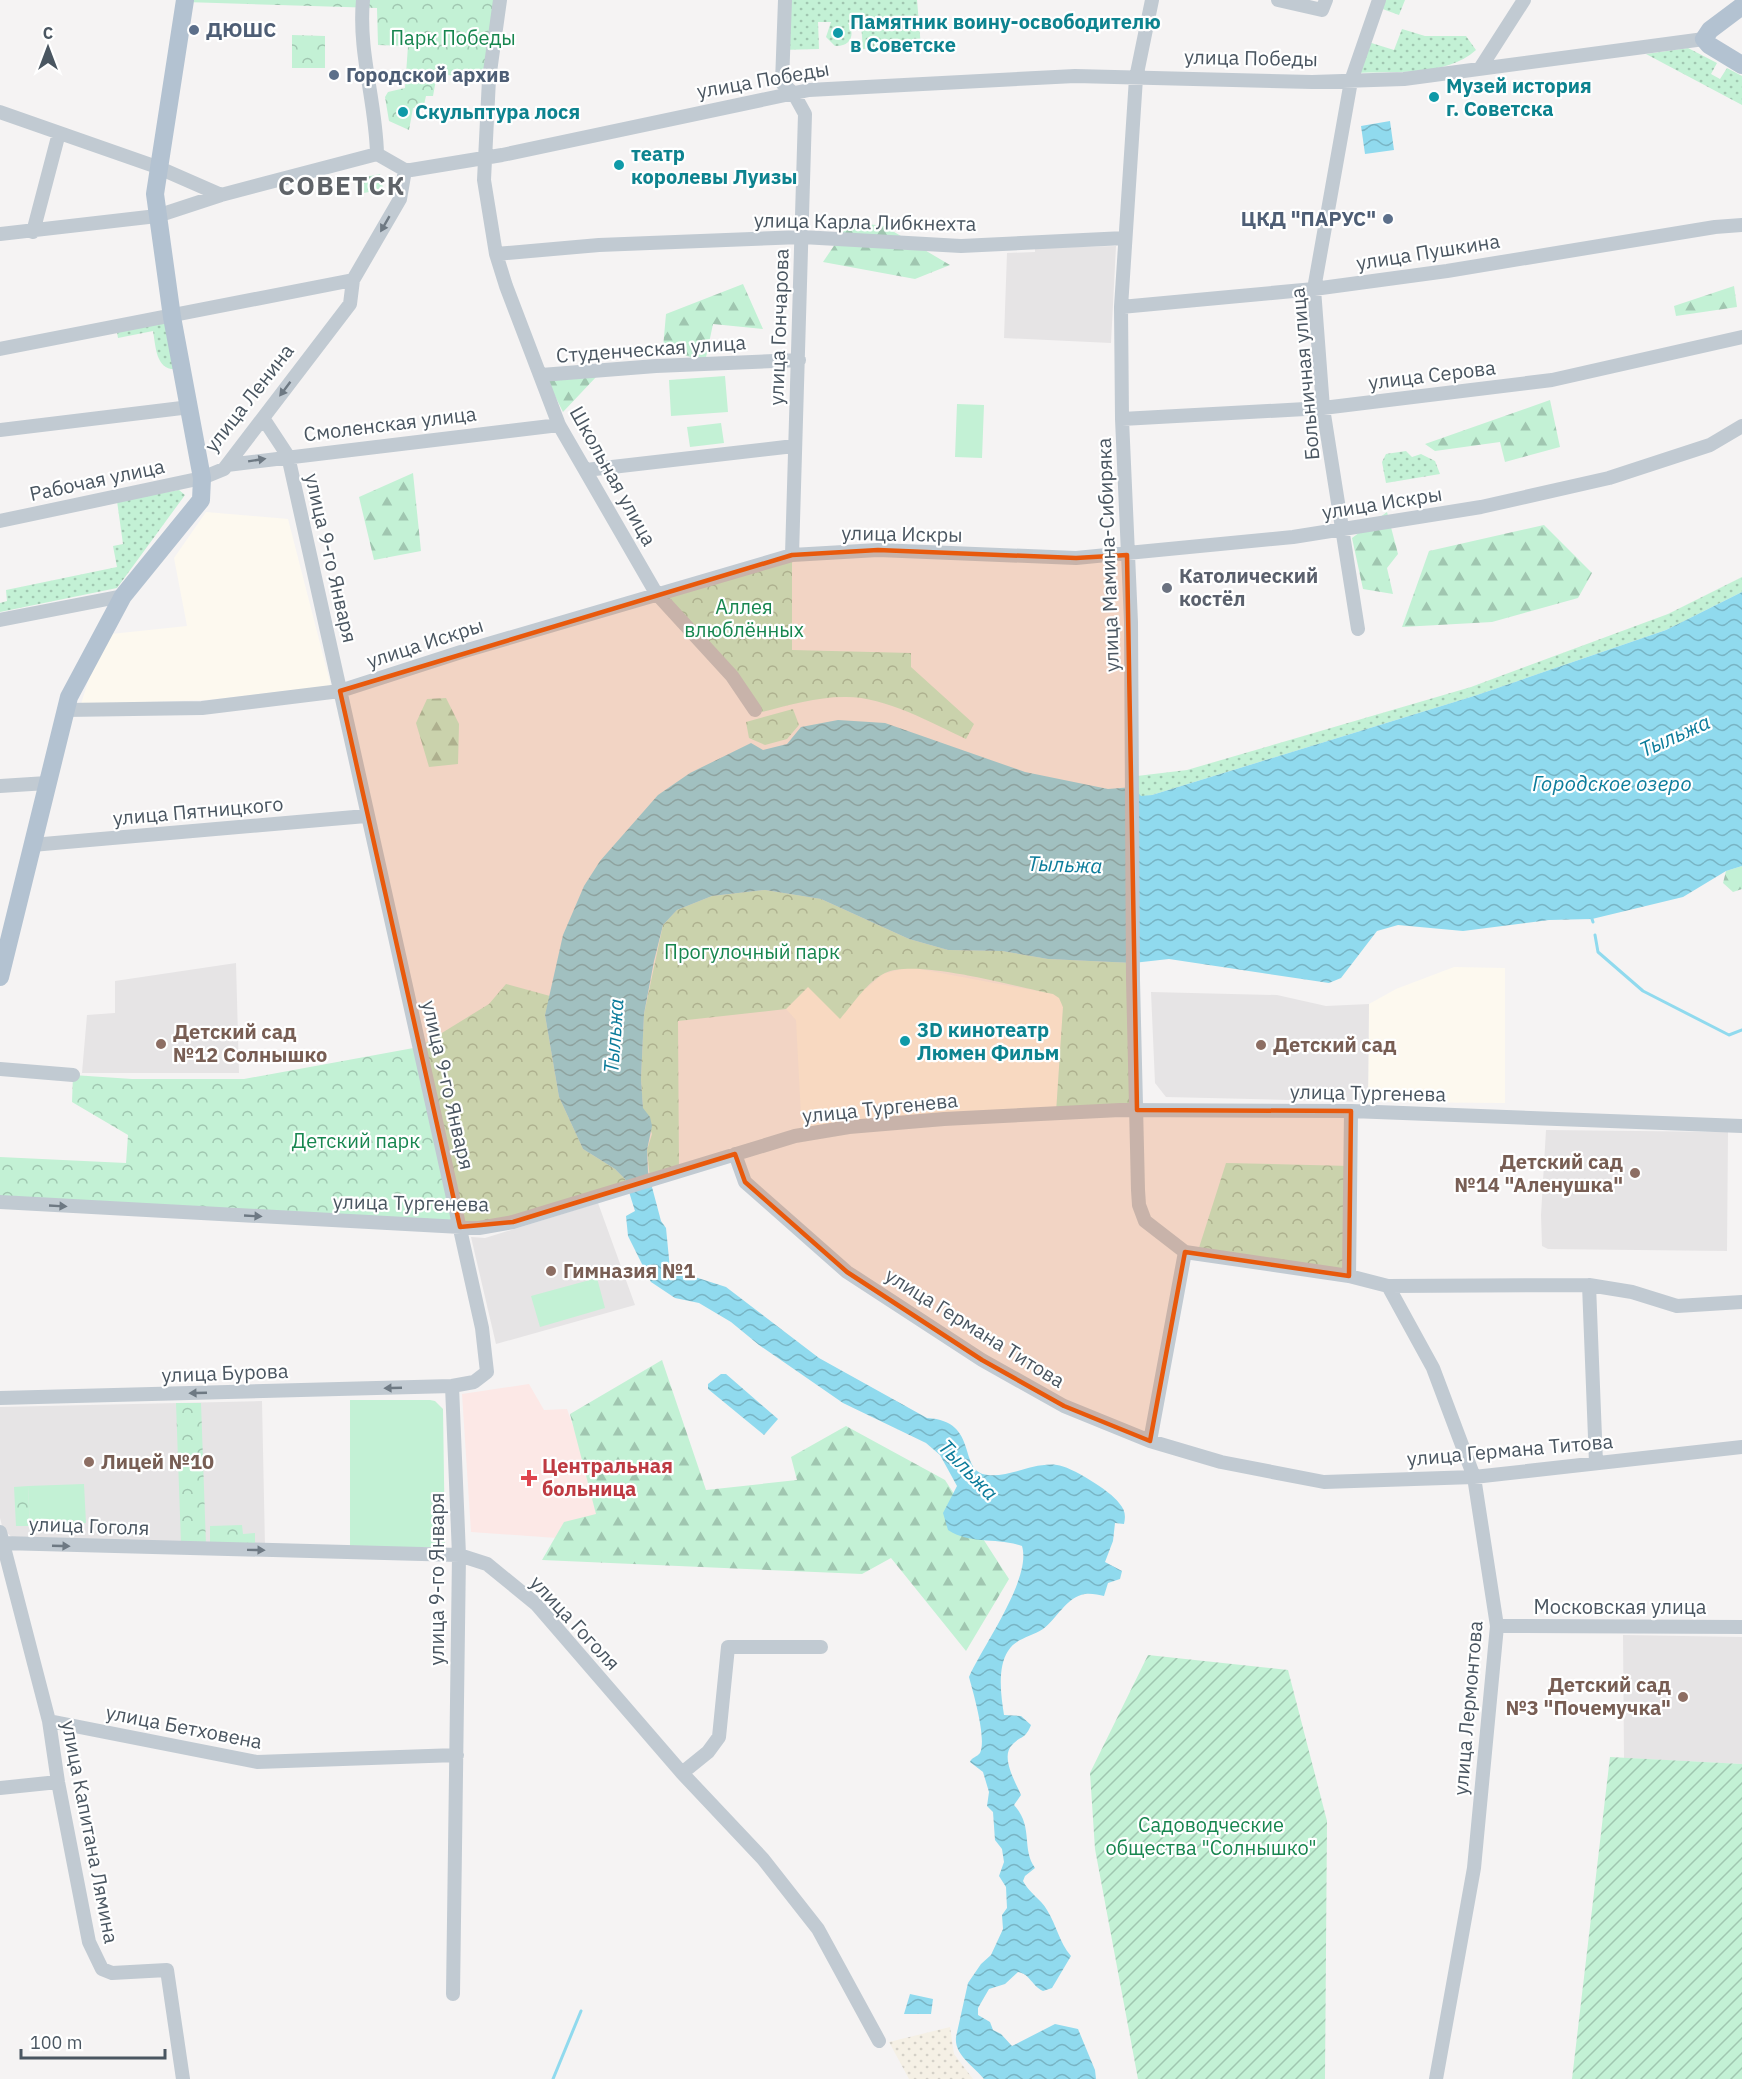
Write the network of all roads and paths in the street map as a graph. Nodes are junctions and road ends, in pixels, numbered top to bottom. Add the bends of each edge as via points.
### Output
1 (185, 0) edge
2 (363, 0) edge
3 (500, 0) edge
4 (785, 0) edge
5 (1152, 0) edge
6 (1278, 0) edge
7 (1326, 0) edge
8 (1379, 0) edge
9 (1524, 0) edge
10 (1742, 6) edge
11 (1704, 39) junction
12 (1742, 65) edge
13 (1481, 67) junction
14 (1136, 78) junction
15 (1351, 81) junction
16 (794, 94) junction
17 (0, 112) edge
18 (58, 133) junction
19 (377, 154) junction
20 (485, 159) junction
21 (157, 167) junction
22 (405, 170) junction
23 (221, 195) junction
24 (157, 216) junction
25 (1741, 225) edge
26 (33, 232) junction
27 (0, 234) edge
28 (802, 237) junction
29 (1125, 238) junction
30 (496, 254) junction
31 (353, 280) junction
32 (1314, 289) junction
33 (1121, 308) junction
34 (172, 317) junction
35 (1742, 337) edge
36 (0, 348) edge
37 (799, 360) junction
38 (541, 375) junction
39 (190, 407) junction
40 (1323, 408) junction
41 (262, 418) junction
42 (1122, 419) junction
43 (559, 425) junction
44 (1742, 426) edge
45 (0, 430) edge
46 (794, 446) junction
47 (288, 456) junction
48 (225, 467) junction
49 (586, 470) junction
50 (202, 477) junction
51 (201, 500) junction
52 (0, 521) edge
53 (1342, 530) junction
54 (792, 555) junction
55 (1127, 555) junction
56 (656, 593) junction
57 (123, 596) junction
58 (0, 620) edge
59 (1358, 629) dead end
60 (340, 691) junction
61 (65, 710) junction
62 (755, 710) dead end
63 (47, 783) junction
64 (0, 786) edge
65 (366, 816) junction
66 (33, 845) junction
67 (0, 977) edge
68 (0, 1069) edge
69 (73, 1075) dead end
70 (1137, 1110) junction
71 (1351, 1111) junction
72 (1742, 1126) edge
73 (735, 1154) junction
74 (0, 1203) edge
75 (460, 1227) junction
76 (1185, 1252) junction
77 (1349, 1276) junction
78 (1589, 1285) junction
79 (1388, 1286) junction
80 (1742, 1302) edge
81 (452, 1386) junction
82 (0, 1398) edge
83 (1150, 1441) junction
84 (1742, 1447) edge
85 (1596, 1463) junction
86 (1474, 1477) junction
87 (1, 1538) edge
88 (459, 1555) junction
89 (1497, 1626) junction
90 (1742, 1627) edge
91 (821, 1647) dead end
92 (49, 1721) junction
93 (456, 1755) junction
94 (682, 1773) junction
95 (58, 1782) junction
96 (0, 1788) edge
97 (453, 1994) dead end
98 (879, 2041) dead end
99 (183, 2079) edge
100 (1436, 2079) edge

1 - 21 main road
2 - 19 street via 364,55 377,125
3 - 20 street, Школьная улица via 489,79
4 - 16 street, улица Гончарова via 780,72 782,83
5 - 14 street, улица Мамина-Сибиряка
6 - 7 street via 1322,10
8 - 15 street, Больничная улица
9 - 13 street
10 - 11 main road
11 - 12 main road
11 - 13 street, улица Победы
13 - 15 street, улица Победы via 1404,79
14 - 15 street, улица Победы
14 - 16 street, улица Победы via 994,79
14 - 29 street, улица Мамина-Сибиряка
15 - 32 street, Больничная улица
16 - 20 street, улица Победы
16 - 28 street, улица Гончарова via 805,114
17 - 18 street
18 - 21 street
18 - 26 street
19 - 22 street
19 - 23 street
20 - 22 street, улица Победы
20 - 30 street, Школьная улица via 484,180
21 - 23 street
21 - 24 main road
22 -> 31 street, улица Ленина via 400,199
23 - 24 street
24 - 26 street
24 - 34 main road
25 - 32 street, улица Пушкина
26 - 27 street
28 - 29 street, улица Карла Либкнехта via 961,246
28 - 30 street, улица Карла Либкнехта via 599,245
28 - 37 street, улица Гончарова
29 - 33 street, улица Мамина-Сибиряка
30 - 38 street, Школьная улица
31 - 34 street
31 -> 41 street, улица Ленина via 350,304
32 - 33 street, улица Пушкина
32 - 40 street, Больничная улица
33 - 42 street, улица Мамина-Сибиряка
34 - 36 street
34 - 39 main road
35 - 40 street, улица Серова via 1552,380
37 - 38 street, Студенческая улица
37 - 46 street, улица Гончарова
38 - 43 street, Школьная улица
39 - 45 street
39 - 50 main road
40 - 42 street, улица Серова
40 - 53 street, Больничная улица
41 - 47 street
41 - 48 street, улица Ленина
42 - 55 street, улица Мамина-Сибиряка
43 - 47 street, Смоленская улица
43 - 49 street, Школьная улица
44 - 53 street, улица Искры via 1710,445 1609,478 1481,507
46 - 49 street
46 - 54 street, улица Гончарова
48 -> 47 street, Смоленская улица
47 - 60 street, улица 9-го Января
48 - 50 street, улица Ленина
48 - 51 street
49 - 56 street, Школьная улица
50 - 51 main road, улица Ленина
50 - 52 street, Рабочая улица
51 - 57 main road
53 - 55 street, улица Искры
53 - 59 street, Больничная улица
54 - 55 street, улица Искры via 878,550 1076,558
54 - 56 street, улица Искры
55 - 70 street, улица Мамина-Сибиряка
56 - 60 street, улица Искры
56 - 62 street, Школьная улица via 732,676
57 - 58 street
57 - 61 main road via 79,675
60 - 61 street, улица Искры via 202,708
60 - 65 street, улица 9-го Января
61 - 63 main road
63 - 64 street
63 - 66 main road
65 - 66 street, улица Пятницкого
65 - 75 street, улица 9-го Января
66 - 67 main road
68 - 69 street
70 - 71 street, улица Тургенева
70 - 73 street, улица Тургенева via 849,1127 795,1136
70 - 76 street, улица Мамина-Сибиряка via 1139,1206 1144,1221
71 - 72 street, улица Тургенева
71 - 77 street
73 - 75 street, улица Тургенева via 513,1222
73 - 83 street, улица Германа Титова via 745,1182 846,1272 1064,1406
74 -> 75 street, улица Тургенева
75 - 81 street, улица 9-го Января via 482,1328 487,1372 474,1382
76 - 77 street
76 - 83 street
77 - 79 street
78 - 79 street
78 - 80 street via 1632,1292 1677,1306
78 - 85 street
79 - 86 street, улица Лермонтова via 1433,1368
81 -> 82 street, улица Бурова
81 - 88 street, улица 9-го Января
83 - 86 street, улица Германа Титова via 1221,1462 1324,1482
84 - 85 street, улица Германа Титова
85 - 86 street, улица Германа Титова
86 - 89 street, улица Лермонтова
87 -> 88 street, улица Гоголя
87 - 92 street, улица Капитана Лямина
88 - 93 street, улица 9-го Января
88 - 94 street, улица Гоголя via 487,1564 536,1604
89 - 90 street, Московская улица
89 - 100 street, улица Лермонтова via 1474,1868
91 - 94 street via 728,1647 719,1737 708,1752
92 - 93 street, улица Бетховена via 257,1762
92 - 95 street, улица Капитана Лямина
93 - 97 street, улица 9-го Января
94 - 98 street, улица Гоголя via 763,1859 810,1918
95 - 96 street
95 - 99 street, улица Капитана Лямина via 89,1942 96,1960 102,1969 112,1972 166,1971

